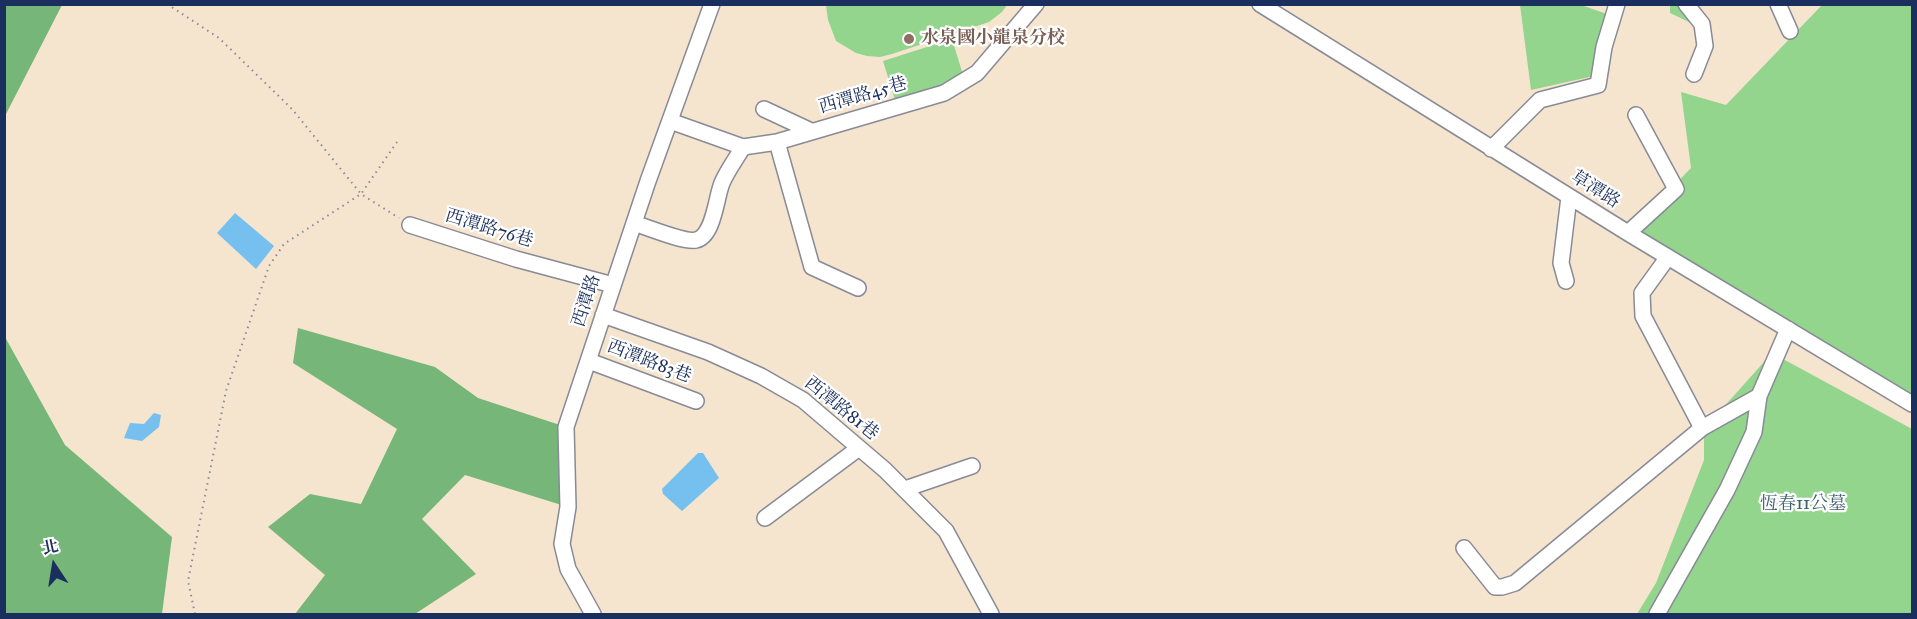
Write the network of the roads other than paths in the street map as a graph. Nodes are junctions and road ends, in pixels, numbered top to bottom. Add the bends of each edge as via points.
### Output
1 (712, 4) edge
2 (1036, 4) edge
3 (1260, 4) edge
4 (1617, 4) edge
5 (1686, 4) edge
6 (1778, 4) edge
7 (1791, 31) dead end
8 (1694, 74) dead end
9 (764, 109) dead end
10 (1636, 115) dead end
11 (670, 121) junction
12 (811, 131) junction
13 (777, 142) junction
14 (743, 147) junction
15 (1491, 149) junction
16 (1569, 197) junction
17 (634, 224) junction
18 (410, 225) road end
19 (1628, 233) junction
20 (1668, 257) junction
21 (1566, 281) dead end
22 (613, 285) junction
23 (858, 288) dead end
24 (603, 315) junction
25 (1788, 329) junction
26 (589, 361) junction
27 (1758, 396) junction
28 (696, 401) dead end
29 (1912, 404) edge
30 (1701, 428) junction
31 (860, 448) junction
32 (972, 466) dead end
33 (905, 489) junction
34 (765, 518) dead end
35 (1464, 548) dead end
36 (593, 615) edge
37 (991, 615) edge
38 (1657, 615) edge

1 - 11 street, 西潭路
2 - 12 street, 西潭路45巷 via 977,73 944,93
3 - 15 street, 草潭路
4 - 15 street via 1598,85 1540,100
5 - 8 street via 1702,24 1705,46
6 - 7 street
9 - 12 street
10 - 19 street via 1676,189
11 - 14 street, 西潭路45巷
11 - 17 street, 西潭路
12 - 13 street, 西潭路45巷
13 - 14 street, 西潭路45巷
13 - 23 street via 812,267
14 - 17 street via 722,183 705,235 687,240
15 - 16 street, 草潭路
16 - 19 street, 草潭路
16 - 21 street via 1561,263
17 - 22 street, 西潭路
18 - 22 street, 西潭路76巷
19 - 20 street, 草潭路
20 - 25 street, 草潭路
20 - 30 street via 1642,293 1643,316
22 - 24 street, 西潭路
24 - 26 street, 西潭路
24 - 31 street, 西潭路81巷 via 708,352 761,376 803,400
25 - 27 street
25 - 29 street, 草潭路
26 - 28 street, 西潭路83巷
26 - 36 street, 西潭路 via 566,426 568,507 562,544 568,569
27 - 30 street
27 - 38 street via 1754,432 1727,490
30 - 35 street via 1515,583 1495,587
31 - 33 street, 西潭路81巷
31 - 34 street
32 - 33 street
33 - 37 street, 西潭路81巷 via 946,531

